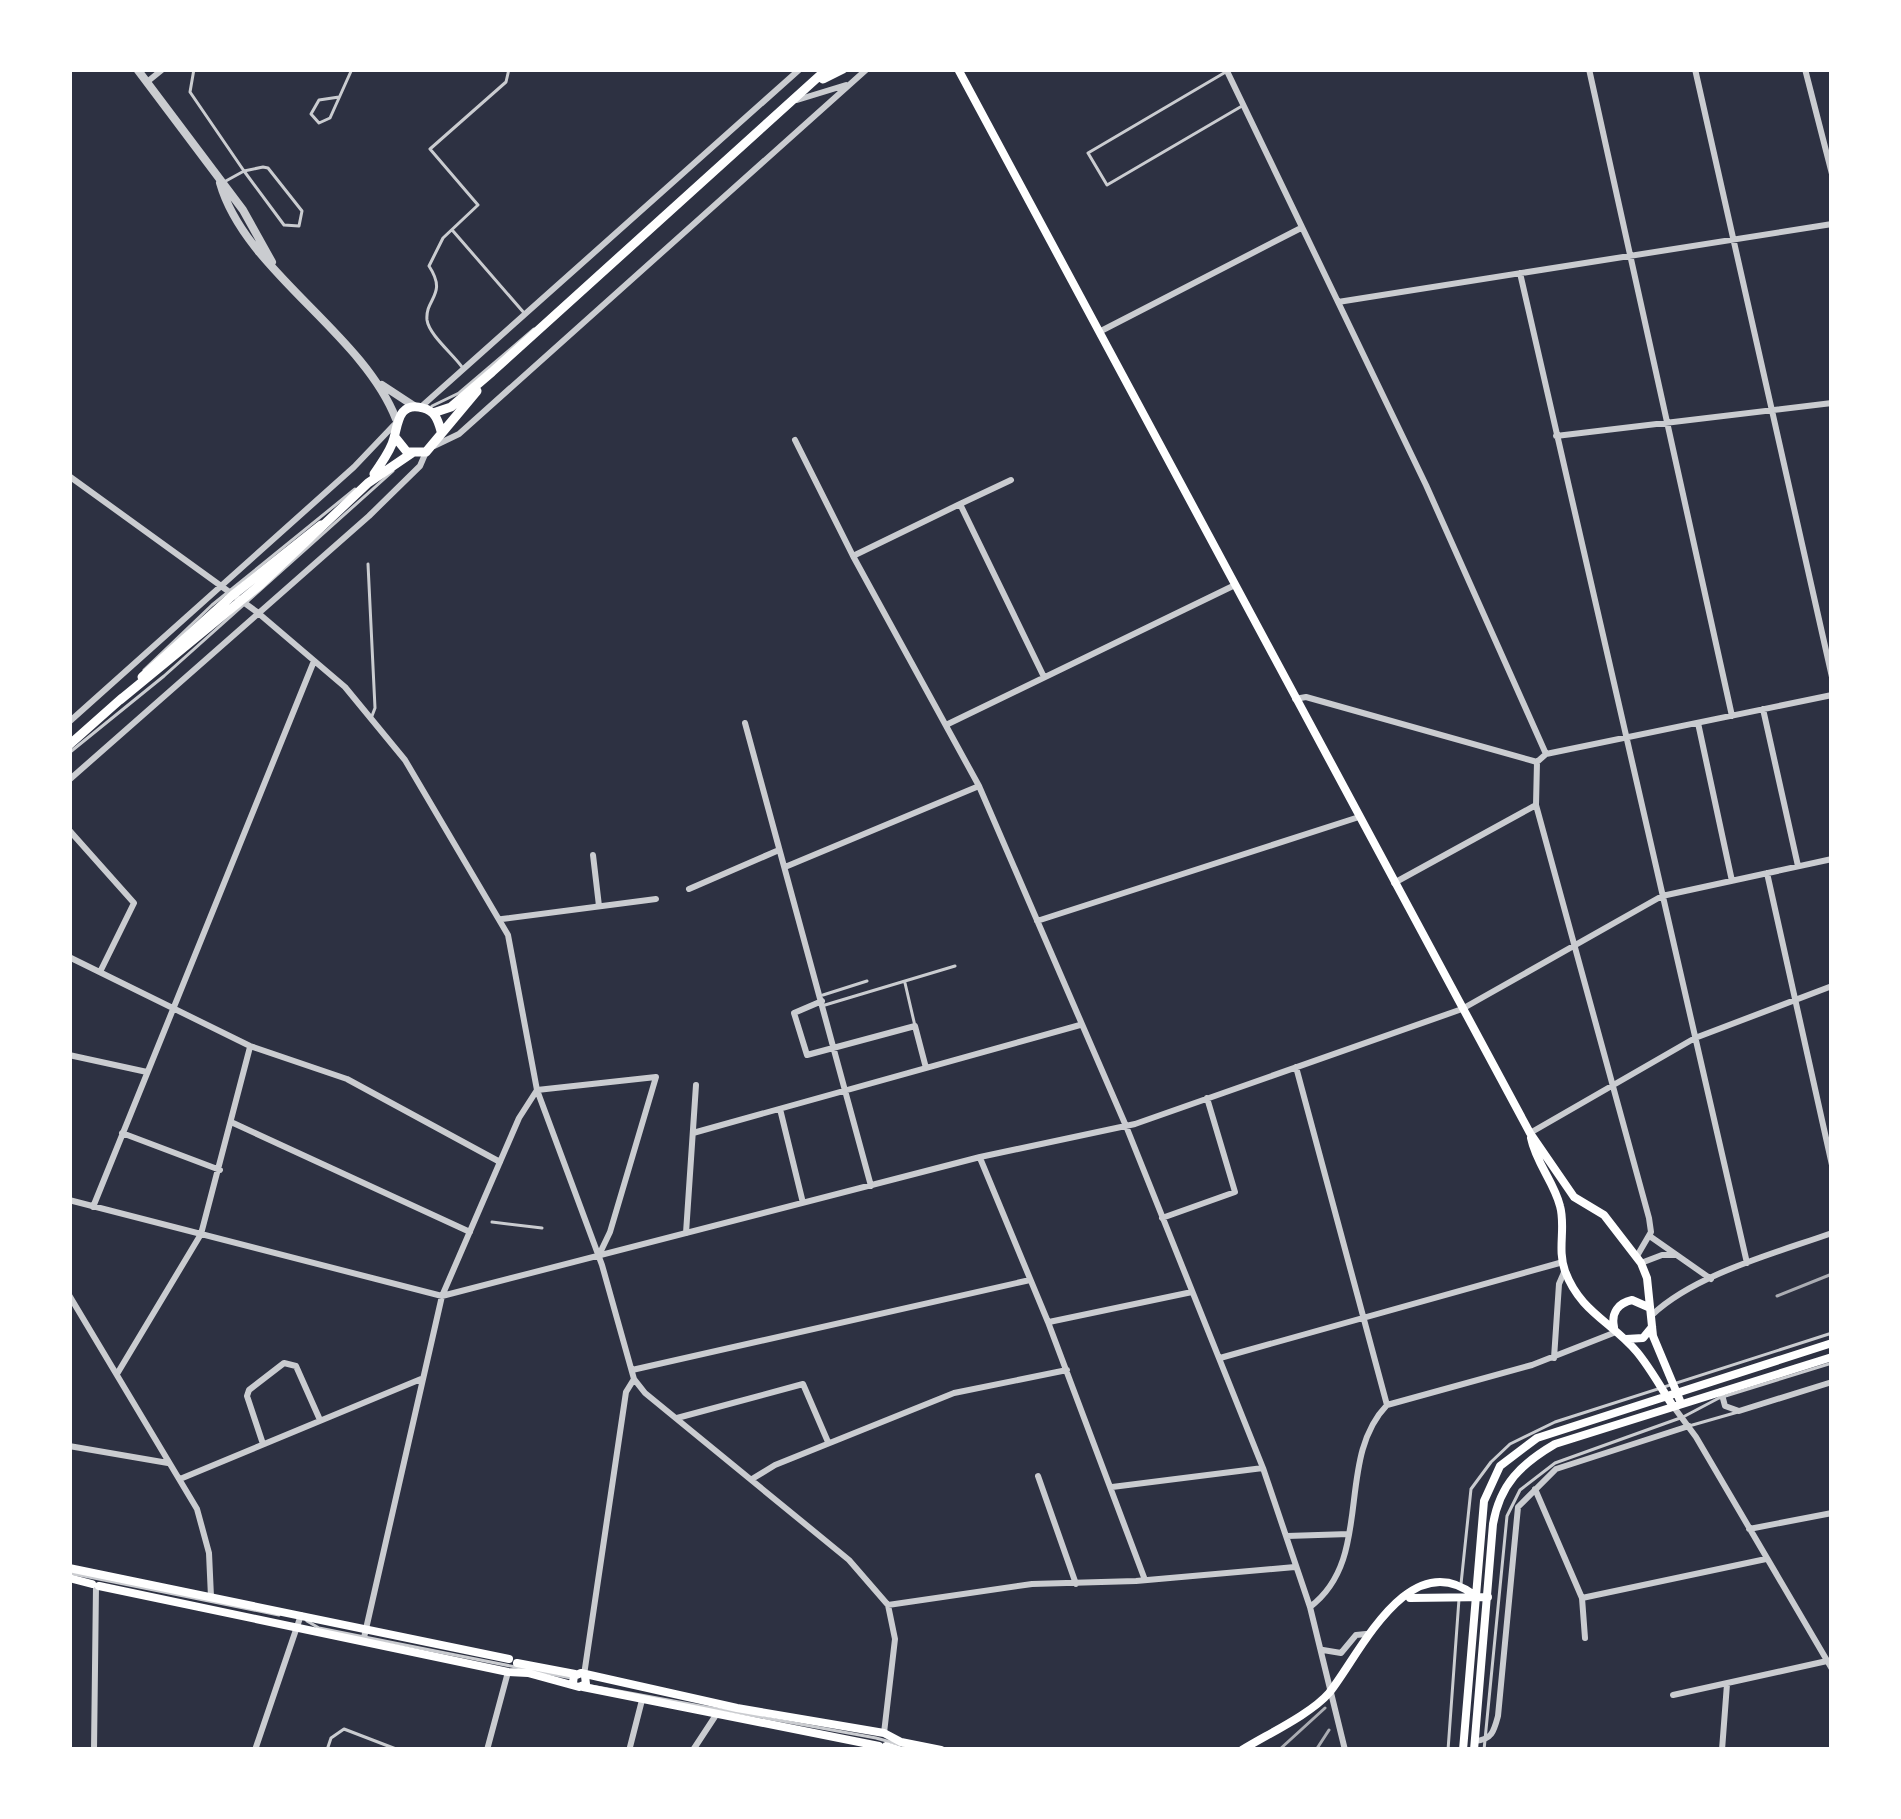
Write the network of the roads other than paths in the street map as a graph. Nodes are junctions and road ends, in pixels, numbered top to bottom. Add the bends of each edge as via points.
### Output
1 (137, 69) edge
2 (163, 69) edge
3 (194, 69) edge
4 (352, 69) edge
5 (509, 69) edge
6 (800, 69) edge
7 (867, 69) edge
8 (958, 69) edge
9 (1589, 69) edge
10 (1695, 69) edge
11 (1805, 69) edge
12 (836, 70) edge
13 (1227, 70) edge
14 (147, 82) junction
15 (850, 85) junction
16 (339, 97) junction
17 (797, 100) junction
18 (1243, 106) junction
19 (244, 171) junction
20 (1832, 174) edge
21 (220, 183) junction
22 (1832, 224) edge
23 (1301, 228) junction
24 (452, 230) junction
25 (1733, 238) junction
26 (1630, 254) junction
27 (1520, 273) junction
28 (1338, 302) junction
29 (525, 314) junction
30 (556, 315) junction
31 (1099, 332) junction
32 (464, 369) junction
33 (492, 372) junction
34 (378, 382) junction
35 (1832, 403) edge
36 (423, 409) junction
37 (1773, 410) junction
38 (395, 422) junction
39 (1667, 423) junction
40 (441, 431) junction
41 (1556, 436) junction
42 (394, 437) junction
43 (795, 440) dead end
44 (423, 451) junction
45 (69, 476) edge
46 (1010, 480) dead end
47 (368, 483) junction
48 (960, 504) junction
49 (853, 556) junction
50 (368, 564) dead end
51 (1234, 585) junction
52 (234, 596) junction
53 (257, 612) junction
54 (314, 661) junction
55 (1044, 677) junction
56 (1832, 677) edge
57 (1832, 695) edge
58 (1295, 699) junction
59 (1763, 709) junction
60 (1732, 716) junction
61 (371, 718) junction
62 (69, 722) edge
63 (745, 723) dead end
64 (1698, 723) junction
65 (948, 724) junction
66 (1625, 738) junction
67 (69, 749) edge
68 (1546, 754) junction
69 (1538, 762) junction
70 (69, 780) edge
71 (980, 786) junction
72 (1536, 805) junction
73 (1359, 817) junction
74 (69, 830) edge
75 (779, 850) junction
76 (593, 854) dead end
77 (1832, 859) edge
78 (1798, 866) junction
79 (785, 867) junction
80 (1767, 873) junction
81 (1732, 881) junction
82 (1394, 883) junction
83 (689, 890) dead end
84 (1662, 896) junction
85 (656, 899) dead end
86 (598, 906) junction
87 (502, 919) junction
88 (1036, 921) junction
89 (1574, 946) junction
90 (69, 957) edge
91 (955, 966) dead end
92 (100, 972) junction
93 (868, 981) dead end
94 (904, 981) junction
95 (1832, 986) edge
96 (822, 1000) junction
97 (1795, 1000) junction
98 (172, 1009) junction
99 (1462, 1009) junction
100 (1081, 1025) junction
101 (915, 1026) junction
102 (1695, 1038) junction
103 (250, 1046) junction
104 (834, 1049) junction
105 (69, 1055) edge
106 (1296, 1066) junction
107 (926, 1068) junction
108 (147, 1072) junction
109 (696, 1085) dead end
110 (1613, 1086) junction
111 (537, 1090) junction
112 (846, 1090) junction
113 (1207, 1098) junction
114 (779, 1108) junction
115 (231, 1122) junction
116 (1126, 1126) junction
117 (122, 1133) junction
118 (693, 1133) junction
119 (1530, 1133) junction
120 (980, 1157) junction
121 (500, 1162) junction
122 (1832, 1165) edge
123 (220, 1170) junction
124 (871, 1186) junction
125 (69, 1201) edge
126 (803, 1203) junction
127 (1584, 1204) junction
128 (93, 1207) junction
129 (1562, 1214) junction
130 (1162, 1218) junction
131 (492, 1222) dead end
132 (542, 1228) dead end
133 (470, 1232) junction
134 (686, 1233) junction
135 (1832, 1233) edge
136 (201, 1234) junction
137 (1650, 1236) junction
138 (599, 1256) junction
139 (1679, 1256) junction
140 (1639, 1259) junction
141 (1747, 1263) junction
142 (1564, 1266) junction
143 (1030, 1280) junction
144 (1712, 1280) junction
145 (1192, 1292) junction
146 (69, 1294) edge
147 (442, 1296) junction
148 (1650, 1312) junction
149 (1364, 1318) junction
150 (1048, 1322) junction
151 (1652, 1327) junction
152 (1618, 1333) junction
153 (1832, 1333) edge
154 (1832, 1343) edge
155 (1220, 1358) junction
156 (1554, 1358) junction
157 (1832, 1360) edge
158 (1066, 1370) junction
159 (117, 1374) junction
160 (633, 1375) junction
161 (421, 1379) junction
162 (1832, 1382) edge
163 (1676, 1386) junction
164 (1663, 1391) junction
165 (1720, 1395) junction
166 (1388, 1405) junction
167 (1677, 1405) junction
168 (1739, 1411) junction
169 (1683, 1417) junction
170 (677, 1418) junction
171 (320, 1420) junction
172 (1689, 1426) junction
173 (828, 1443) junction
174 (263, 1444) junction
175 (69, 1446) edge
176 (168, 1463) junction
177 (1263, 1468) junction
178 (1038, 1476) dead end
179 (752, 1479) junction
180 (179, 1480) junction
181 (1112, 1486) junction
182 (1535, 1489) junction
183 (1832, 1513) edge
184 (1749, 1528) junction
185 (1349, 1534) junction
186 (1286, 1536) junction
187 (1766, 1559) junction
188 (1296, 1567) junction
189 (69, 1573) edge
190 (97, 1580) junction
191 (1145, 1580) junction
192 (1076, 1584) junction
193 (1460, 1590) junction
194 (1475, 1596) junction
195 (212, 1597) junction
196 (1488, 1598) junction
197 (1582, 1598) junction
198 (888, 1605) junction
199 (1310, 1607) junction
200 (301, 1615) junction
201 (297, 1627) junction
202 (1366, 1634) junction
203 (365, 1636) junction
204 (1585, 1638) dead end
205 (1819, 1646) junction
206 (1321, 1648) junction
207 (1832, 1650) edge
208 (1827, 1661) junction
209 (511, 1667) junction
210 (1832, 1669) edge
211 (580, 1680) junction
212 (1727, 1684) junction
213 (1330, 1690) junction
214 (1673, 1695) dead end
215 (642, 1700) junction
216 (716, 1714) junction
217 (884, 1739) junction
218 (1480, 1745) edge
219 (630, 1747) dead end
220 (94, 1750) edge
221 (255, 1750) edge
222 (327, 1750) edge
223 (398, 1750) edge
224 (487, 1750) edge
225 (693, 1750) edge
226 (898, 1750) edge
227 (920, 1750) edge
228 (941, 1750) edge
229 (1242, 1750) edge
230 (1345, 1750) edge
231 (1448, 1750) edge
232 (1463, 1750) edge
233 (1722, 1750) edge

1 - 14 street
2 - 14 street
3 - 19 lane via 190,92
4 - 16 lane
5 - 24 lane via 506,82 430,149 478,205
6 - 29 street
7 - 15 street
8 - 31 main road
9 - 26 street
10 - 25 street
11 - 20 street
12 - 17 main road
13 - 18 street
13 - 18 lane via 1088,153 1107,185
14 - 21 street
15 - 17 street
15 - 44 street via 459,434
16 - 16 lane via 324,122 310,114 319,100
17 - 30 main road
18 - 23 street
19 - 19 lane via 284,225 299,226 302,211 268,168
19 - 21 lane
21 - 34 street via 248,236
22 - 25 street
23 - 28 street
23 - 31 street
24 - 29 lane
24 - 32 lane via 429,266 438,294 426,316
25 - 26 street
25 - 37 street
26 - 27 street
26 - 39 street
27 - 28 street
27 - 41 street
28 - 68 street
29 - 32 street
30 - 33 main road
30 - 36 lane via 459,393
31 - 51 main road
32 - 36 street
33 - 36 main road via 451,407
33 - 40 main road
34 - 36 street
34 - 38 street
35 - 37 street
36 - 38 main road
36 - 40 main road
37 - 39 street
37 - 56 street
38 - 42 main road
38 - 52 street
39 - 41 street
39 - 60 street
40 - 44 main road
41 - 66 street
42 - 44 main road via 403,449
42 - 47 main road
43 - 49 street
44 - 47 main road
44 - 52 lane
44 - 53 street via 420,466 369,516
45 - 52 street
46 - 48 street
47 - 52 main road via 309,542
47 - 52 lane
48 - 49 street
48 - 55 street
49 - 65 street
50 - 61 lane
51 - 55 street
51 - 58 main road
52 - 53 street
52 - 62 street
52 - 67 lane
52 - 67 main road
53 - 54 street
53 - 70 street
54 - 61 street
54 - 98 street
55 - 65 street
57 - 59 street
58 - 69 street
58 - 73 main road
59 - 60 street
59 - 78 street
60 - 64 street
61 - 87 street
63 - 75 street
64 - 66 street
64 - 81 street
65 - 71 street
66 - 68 street
66 - 84 street
68 - 69 street
69 - 72 street
71 - 79 street
71 - 88 street
72 - 82 street
72 - 89 street
73 - 82 main road
73 - 88 street
74 - 92 street via 134,903
75 - 79 street
75 - 83 street
76 - 86 street
77 - 78 street
78 - 80 street
79 - 96 street
80 - 81 street
80 - 97 street
81 - 84 street
82 - 99 main road
84 - 89 street
84 - 102 street
85 - 86 street
86 - 87 street
87 - 111 street
88 - 100 street
89 - 99 street
89 - 110 street
90 - 92 street
91 - 94 lane
92 - 98 street
93 - 96 lane
94 - 96 lane
94 - 101 lane
95 - 97 street
96 - 104 street
96 - 104 street via 794,1012 807,1055
97 - 102 street
97 - 122 street
98 - 103 street
98 - 108 street
99 - 106 street
99 - 119 main road
100 - 107 street
100 - 116 street
101 - 104 street
101 - 107 street
102 - 110 street
102 - 141 street
103 - 115 street
103 - 121 street via 347,1078
104 - 112 street
105 - 108 street
106 - 113 street
106 - 149 street
107 - 112 street
108 - 117 street
109 - 118 street
110 - 119 street
110 - 137 street
111 - 121 street
111 - 138 street
111 - 138 street via 656,1078
112 - 114 street
112 - 124 street
113 - 116 street
113 - 130 street via 1235,1192
114 - 118 street
114 - 126 street
115 - 123 street
115 - 133 street
116 - 120 street
116 - 130 street
117 - 123 street
117 - 128 street
118 - 134 street
119 - 127 main road
119 - 129 main road
120 - 124 street
120 - 143 street
121 - 133 street
123 - 136 street
124 - 126 street
125 - 128 street
126 - 134 street
127 - 129 main road
127 - 140 main road via 1604,1215
128 - 136 street
129 - 142 main road
130 - 145 street
131 - 132 lane
133 - 147 street
134 - 138 street
135 - 141 street
136 - 147 street
136 - 159 street
137 - 139 street
137 - 140 street
138 - 147 street
138 - 160 street
139 - 140 street
139 - 144 street
140 - 148 main road
141 - 144 street
142 - 149 street
142 - 152 main road via 1592,1314
142 - 156 street
143 - 150 street
143 - 160 street
144 - 148 street
145 - 150 street
145 - 155 street
146 - 159 street
147 - 161 street
148 - 151 main road
148 - 152 main road via 1632,1300 1620,1305 1613,1315
149 - 155 street
149 - 166 street
150 - 158 street
151 - 152 main road via 1643,1338
151 - 163 main road
152 - 156 street
152 - 164 main road
153 - 163 lane
154 - 163 main road
155 - 177 street
156 - 166 street
157 - 165 main road
158 - 173 street via 954,1394
158 - 181 street
159 - 176 street
160 - 170 street
160 - 211 street
161 - 171 street
161 - 203 street
162 - 168 street
163 - 164 main road
163 - 167 main road
164 - 167 main road
164 - 193 lane via 1536,1430 1491,1462 1472,1490
164 - 194 main road via 1538,1438 1500,1466 1484,1501
165 - 167 main road
165 - 168 street
165 - 169 lane
166 - 185 street via 1365,1438
167 - 169 street
167 - 196 main road via 1555,1444 1518,1470 1497,1502
168 - 172 lane
169 - 172 street
169 - 218 lane via 1555,1463 1512,1502
170 - 173 street via 803,1384
170 - 179 street
171 - 174 street
171 - 174 street via 296,1366 284,1364 248,1390
172 - 182 street via 1556,1468
172 - 184 street
173 - 179 street
174 - 180 street
175 - 176 street
176 - 180 street
177 - 181 street
177 - 186 street
178 - 192 street
179 - 198 street via 849,1560
180 - 195 street via 197,1509
181 - 191 street
182 - 197 street
182 - 218 street via 1518,1507 1498,1716
183 - 184 street
184 - 187 street
185 - 186 street
185 - 199 street via 1334,1577
186 - 188 street
187 - 197 street
187 - 205 street
188 - 191 street
188 - 199 street
189 - 190 main road
190 - 195 main road
190 - 201 main road
190 - 220 street
191 - 192 street
192 - 198 street
193 - 194 main road
193 - 202 main road via 1402,1599
193 - 231 lane
194 - 196 main road
194 - 232 main road
195 - 200 main road
196 - 218 main road
197 - 204 street
198 - 217 street via 895,1640
199 - 206 street
200 - 201 street
200 - 203 main road
201 - 203 main road
201 - 221 street
202 - 206 street via 1340,1653
202 - 213 main road
203 - 209 main road
205 - 207 street
205 - 208 street
206 - 213 street
208 - 210 street
208 - 212 street
209 - 211 main road
209 - 224 street
211 - 215 main road
211 - 217 main road
212 - 214 street
212 - 233 street
213 - 229 main road
213 - 230 street
215 - 216 main road
215 - 219 street
216 - 217 main road
216 - 225 street
217 - 226 main road
217 - 227 lane
217 - 228 main road
222 - 223 lane via 344,1729

